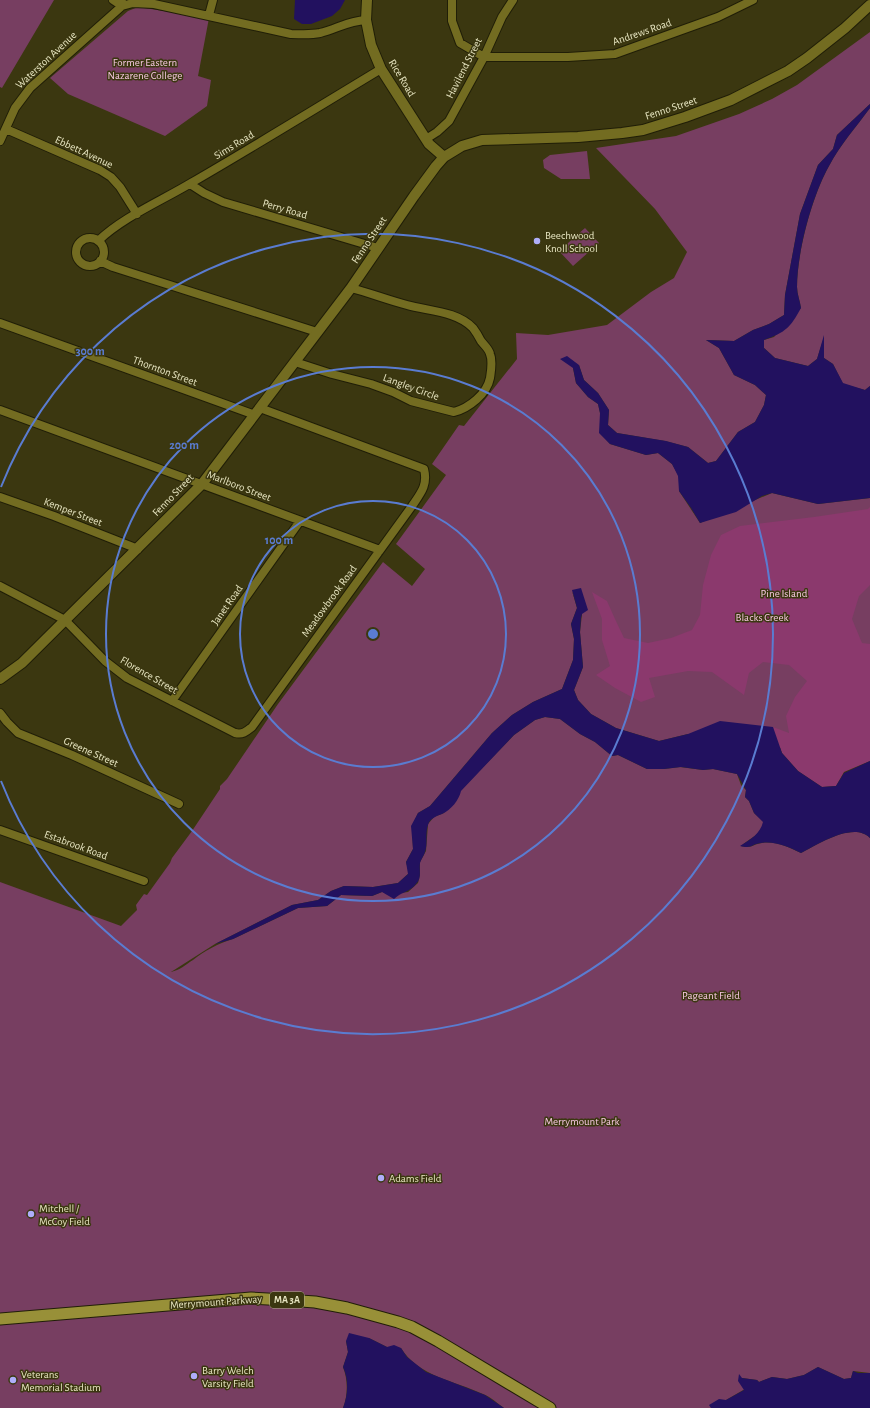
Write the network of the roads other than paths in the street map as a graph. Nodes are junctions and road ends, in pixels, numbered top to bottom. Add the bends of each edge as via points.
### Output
1 (113, 0) edge
2 (213, 0) edge
3 (367, 0) edge
4 (452, 0) edge
5 (513, 0) edge
6 (753, 0) edge
7 (122, 3) edge
8 (870, 5) edge
9 (209, 15) junction
10 (366, 20) junction
11 (484, 57) junction
12 (381, 68) junction
13 (6, 129) junction
14 (426, 139) junction
15 (0, 141) edge
16 (444, 158) junction
17 (190, 184) junction
18 (137, 214) junction
19 (98, 241) junction
20 (378, 248) junction
21 (100, 261) junction
22 (352, 288) junction
23 (0, 323) edge
24 (317, 332) junction
25 (295, 362) junction
26 (0, 410) edge
27 (258, 412) junction
28 (424, 469) joint
29 (202, 484) junction
30 (0, 497) edge
31 (300, 521) junction
32 (138, 549) junction
33 (380, 550) junction
34 (0, 586) edge
35 (65, 620) junction
36 (0, 679) edge
37 (172, 702) junction
38 (0, 713) edge
39 (235, 733) joint
40 (179, 804) dead end
41 (0, 830) edge
42 (144, 881) dead end
43 (0, 1319) edge
44 (550, 1408) edge

1 - 7 street
2 - 9 street
3 - 10 street, Rice Road
4 - 11 street via 452,21 460,43
5 - 11 street, Havilend Street via 502,17
6 - 11 street, Andrews Road via 718,17 615,54
7 - 9 street via 142,2
7 - 13 street, Waterston Avenue via 30,88 15,108
8 - 16 street, Fenno Street via 845,28 788,71 731,100 685,117 643,130 622,133 482,140 462,146
9 - 10 street via 272,30 308,35 322,33 354,20
10 - 12 street, Rice Road via 371,45
11 - 14 street, Havilend Street via 449,121
12 - 14 street, Rice Road
12 - 17 street, Sims Road
13 - 15 street, Waterston Avenue
13 - 18 street, Ebbett Avenue via 112,177
14 - 16 street, Rice Road
16 - 20 street, Fenno Street
17 - 18 street, Sims Road
17 - 20 street, Perry Road via 223,202
18 - 19 street, Sims Road
19 - 21 street via 104,252
19 - 21 street via 91,238 84,240 76,249 76,256 84,265 91,266
20 - 22 street, Fenno Street
21 - 24 street
22 - 24 street, Fenno Street
22 - 25 street, Langley Circle via 463,320 473,328 490,353 491,368 485,392 475,401 454,412 411,401 379,387
23 - 27 street, Thornton Street
24 - 25 street, Fenno Street
25 - 27 street, Fenno Street
26 - 29 street, Marlboro Street
27 - 28 street, Thornton Street
27 - 29 street, Fenno Street
28 - 33 street, Meadowbrook Road via 425,486
29 - 31 street, Marlboro Street
29 - 32 street, Fenno Street
30 - 32 street, Kemper Street
31 - 33 street, Marlboro Street
31 - 37 street, Janet Road
32 - 35 street, Fenno Street
33 - 39 street, Meadowbrook Road via 252,727 245,733
34 - 35 street, Florence Street
35 - 36 street, Fenno Street via 22,663
35 - 37 street, Florence Street via 105,662 127,678
37 - 39 street, Florence Street
38 - 40 street, Greene Street via 18,733
41 - 42 street, Estabrook Road
43 - 44 main road, Merrymount Parkway / MA 3A via 228,1300 315,1302 347,1308 412,1327

